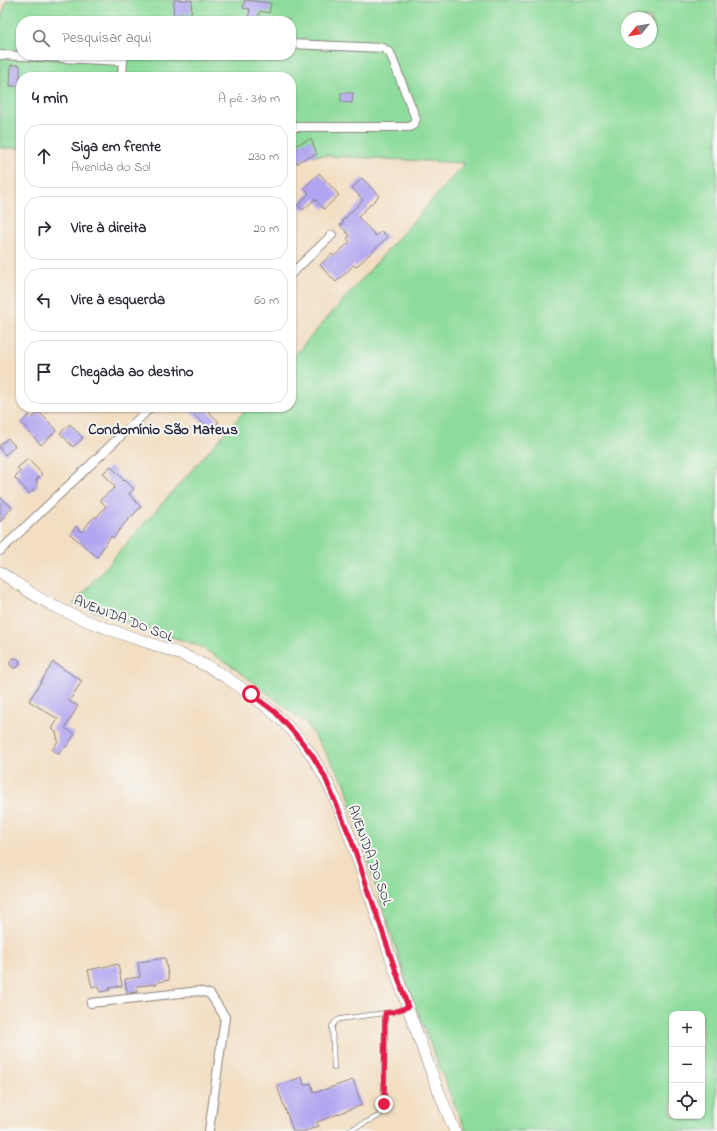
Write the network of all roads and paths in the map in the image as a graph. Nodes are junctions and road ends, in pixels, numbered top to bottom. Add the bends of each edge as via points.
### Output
1 (296, 44) edge
2 (0, 55) edge
3 (16, 55) edge
4 (124, 60) edge
5 (123, 72) edge
6 (296, 127) edge
7 (332, 235) dead end
8 (296, 269) edge
9 (147, 412) edge
10 (0, 551) edge
11 (0, 572) edge
12 (91, 1003) dead end
13 (408, 1007) junction
14 (385, 1013) junction
15 (334, 1068) dead end
16 (453, 1130) edge
17 (209, 1131) edge
18 (348, 1131) edge

1 - 6 street via 383,48 390,52 416,118 410,127
2 - 3 street
4 - 5 street
7 - 8 street
9 - 10 street
11 - 13 street, AVENIDA DO SOL via 55,607 193,660 228,678 280,717 312,755 330,787 351,839
12 - 17 street via 199,991 210,994 225,1017
13 - 14 lane
13 - 16 street, AVENIDA DO SOL
14 - 15 lane via 340,1019 335,1022 332,1027
14 - 18 lane via 384,1104 379,1116

